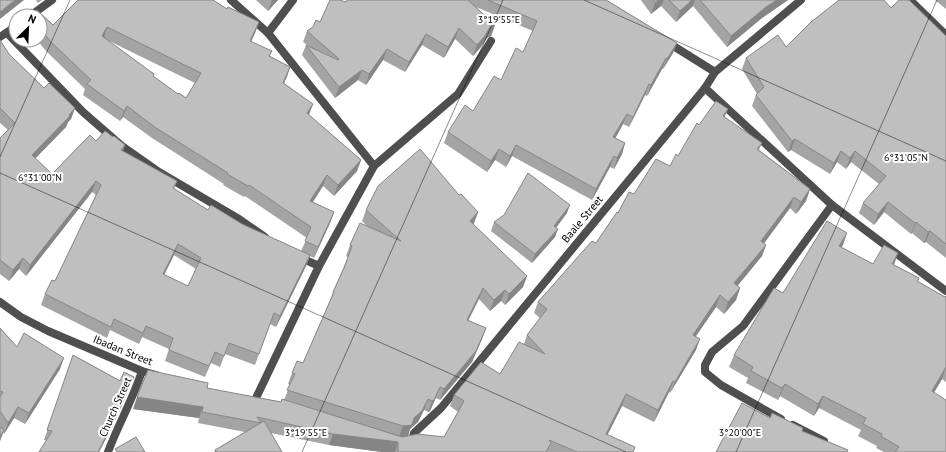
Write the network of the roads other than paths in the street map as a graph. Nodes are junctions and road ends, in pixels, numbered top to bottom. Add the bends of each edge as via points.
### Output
1 (52, 0) edge
2 (231, 0) edge
3 (293, 0) edge
4 (801, 0) edge
5 (910, 0) edge
6 (41, 8) edge
7 (268, 32) junction
8 (3, 35) edge
9 (946, 35) edge
10 (661, 38) edge
11 (491, 41) dead end
12 (715, 72) junction
13 (705, 88) junction
14 (374, 166) junction
15 (832, 205) junction
16 (275, 243) edge
17 (293, 254) edge
18 (319, 266) junction
19 (946, 291) edge
20 (0, 302) edge
21 (142, 371) junction
22 (164, 377) edge
23 (256, 398) edge
24 (399, 443) edge
25 (833, 445) edge
26 (108, 452) edge

1 - 6 street
2 - 7 street
3 - 7 street
4 - 12 street, Baale Street
5 - 9 street
7 - 14 street
8 - 16 street via 122,146 159,172
10 - 12 street
11 - 14 street via 458,94
12 - 13 street, Baale Street
13 - 15 street
13 - 24 street, Baale Street via 441,408 414,432 412,441
14 - 18 street
15 - 19 street
15 - 25 street via 743,326 712,352 705,365 705,372 721,385
17 - 18 street
18 - 23 street
20 - 21 street, Ibadan Street via 48,331
21 - 22 street, Ibadan Street
21 - 26 street, Church Street

